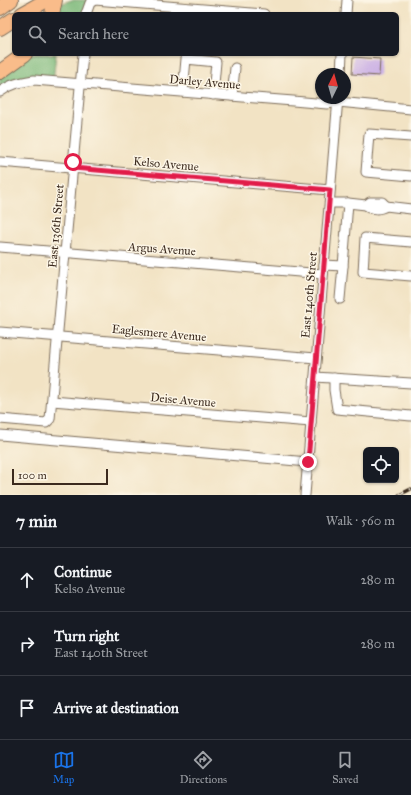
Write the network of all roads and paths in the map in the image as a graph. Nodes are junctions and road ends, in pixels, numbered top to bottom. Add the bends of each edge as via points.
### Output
1 (11, 0) edge
2 (46, 0) edge
3 (54, 0) edge
4 (347, 0) edge
5 (0, 8) edge
6 (27, 11) edge
7 (52, 12) edge
8 (87, 12) edge
9 (240, 12) edge
10 (346, 12) edge
11 (12, 20) edge
12 (0, 28) edge
13 (22, 56) edge
14 (83, 56) edge
15 (342, 56) edge
16 (235, 68) dead end
17 (341, 68) edge
18 (0, 72) edge
19 (80, 84) junction
20 (0, 92) edge
21 (183, 92) junction
22 (212, 95) junction
23 (232, 96) junction
24 (351, 102) edge
25 (315, 103) edge
26 (338, 104) edge
27 (411, 109) edge
28 (411, 137) edge
29 (0, 162) edge
30 (73, 168) junction
31 (411, 176) edge
32 (330, 190) junction
33 (330, 203) junction
34 (348, 204) junction
35 (411, 208) edge
36 (411, 242) edge
37 (0, 248) edge
38 (66, 253) junction
39 (343, 266) junction
40 (323, 269) junction
41 (411, 276) edge
42 (340, 299) dead end
43 (0, 332) edge
44 (58, 337) junction
45 (316, 358) junction
46 (315, 376) junction
47 (334, 378) junction
48 (411, 383) edge
49 (52, 401) junction
50 (411, 416) edge
51 (0, 419) edge
52 (311, 422) junction
53 (0, 435) edge
54 (308, 462) junction
55 (305, 495) edge

1 - 5 highway
2 - 6 highway
3 - 6 highway
3 - 7 highway
4 - 10 street
8 - 9 street via 90,3 95,0
11 - 12 highway
13 - 18 highway
14 - 19 street, East 136th Street
15 - 17 street
16 - 23 street
19 - 20 street, Darley Avenue via 34,80 20,82
19 - 21 street, Darley Avenue
19 - 30 street, East 136th Street
21 - 22 street, Darley Avenue
21 - 22 street via 186,59 216,62
22 - 23 street, Darley Avenue
23 - 25 street, Darley Avenue
24 - 27 street, Darley Avenue
26 - 32 street, East 140th Street
28 - 31 street via 369,134 366,172
29 - 30 street, Kelso Avenue
30 - 32 street, Kelso Avenue
30 - 38 street, East 136th Street
32 - 33 street, East 140th Street
33 - 34 street
33 - 40 street, East 140th Street
34 - 35 street via 366,205 370,202 382,202 386,206
34 - 39 street
36 - 41 street via 365,238 363,272
37 - 38 street, Argus Avenue
38 - 40 street, Argus Avenue
38 - 44 street, East 136th Street
39 - 40 street, Argus Avenue
39 - 42 street
40 - 45 street, East 140th Street
43 - 44 street, Eaglesmere Avenue
44 - 45 street, Eaglesmere Avenue
44 - 49 street, East 136th Street
45 - 46 street, East 140th Street
46 - 47 street
46 - 52 street, East 140th Street
47 - 48 street
47 - 50 street via 337,410
49 - 51 street, East 136th Street via 50,419 46,423
49 - 52 street, Deise Avenue
52 - 54 street, East 140th Street
53 - 54 street
54 - 55 street, East 140th Street

